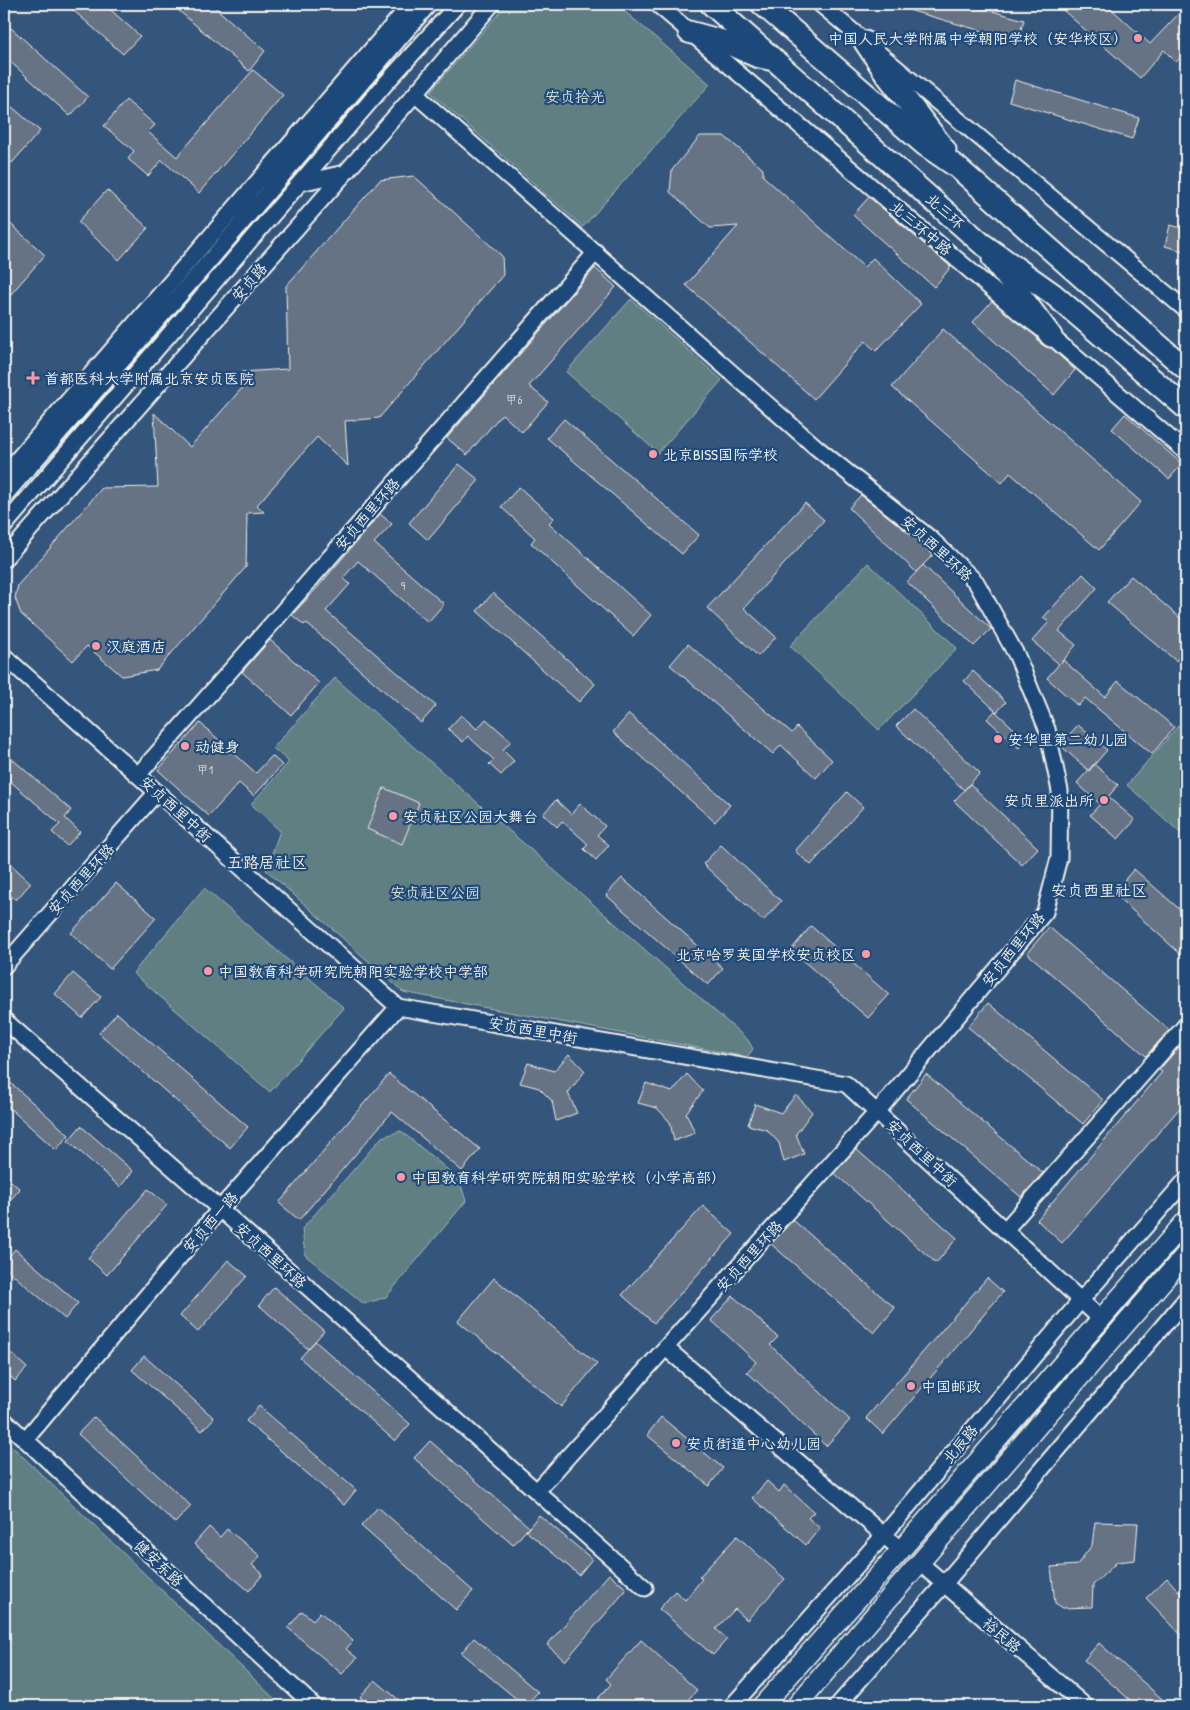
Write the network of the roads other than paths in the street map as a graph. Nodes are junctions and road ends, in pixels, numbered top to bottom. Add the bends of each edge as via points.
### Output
1 (411, 4) edge
2 (429, 4) edge
3 (458, 4) edge
4 (657, 4) edge
5 (711, 4) edge
6 (762, 4) edge
7 (820, 4) edge
8 (490, 5) edge
9 (689, 32) junction
10 (865, 42) junction
11 (778, 62) junction
12 (414, 94) junction
13 (272, 164) junction
14 (957, 167) junction
15 (345, 173) junction
16 (300, 183) junction
17 (274, 186) junction
18 (980, 243) junction
19 (596, 252) junction
20 (1186, 310) edge
21 (1051, 336) junction
22 (1186, 369) edge
23 (1186, 408) edge
24 (69, 450) junction
25 (1186, 452) edge
26 (8, 480) edge
27 (74, 480) junction
28 (4, 496) edge
29 (4, 526) edge
30 (4, 559) edge
31 (4, 656) edge
32 (138, 775) junction
33 (157, 792) junction
34 (4, 966) edge
35 (398, 1007) junction
36 (4, 1020) edge
37 (1186, 1025) edge
38 (877, 1112) junction
39 (1186, 1180) edge
40 (220, 1210) junction
41 (1186, 1221) edge
42 (1005, 1230) junction
43 (1186, 1254) edge
44 (1186, 1299) edge
45 (1081, 1300) junction
46 (1101, 1319) junction
47 (666, 1348) junction
48 (4, 1420) edge
49 (25, 1440) junction
50 (537, 1491) junction
51 (884, 1535) junction
52 (902, 1550) junction
53 (920, 1563) junction
54 (944, 1584) junction
55 (645, 1588) dead end
56 (314, 1706) edge
57 (732, 1706) edge
58 (762, 1706) edge
59 (796, 1706) edge
60 (837, 1706) edge
61 (1084, 1706) edge

1 - 13 street
2 - 17 street
3 - 16 street, 安贞路
4 - 9 street, 北三环中路
5 - 11 highway, 北三环
6 - 14 highway via 925,145
7 - 10 street
8 - 12 street, 安贞路
9 - 11 highway
9 - 21 street, 北三环中路
10 - 14 highway
10 - 20 street
11 - 18 highway, 北三环
12 - 15 street, 安贞路
12 - 19 street, 安贞西里环路
13 - 17 street
13 - 26 street
14 - 22 highway
15 - 16 street
15 - 27 street, 安贞路
16 - 24 street, 安贞路
17 - 26 street
18 - 21 highway
18 - 23 highway, 北三环 via 1053,294
19 - 32 street, 安贞西里环路
19 - 38 street, 安贞西里环路 via 818,448 931,539 976,582 1017,656 1047,729 1060,791 1060,848 1045,912
21 - 25 street, 北三环中路
24 - 27 street
24 - 29 street, 安贞路
26 - 28 street
27 - 30 street, 安贞路
31 - 32 street, 安贞西里中街
32 - 33 street, 安贞西里中街
33 - 34 street, 安贞西里环路
33 - 35 street, 安贞西里中街
35 - 38 street, 安贞西里中街 via 846,1084
35 - 40 street, 安贞西一路
36 - 40 street, 安贞西里环路
37 - 42 street
38 - 42 street, 安贞西里中街
38 - 47 street, 安贞西里环路
39 - 45 street, 北辰路
40 - 49 street, 安贞西一路
40 - 50 street, 安贞西里环路
41 - 46 main road, 北辰路
42 - 45 street, 安贞西里中街
43 - 53 main road
44 - 54 street
45 - 46 street, 安贞西里中街
45 - 51 street, 北辰路
46 - 52 main road, 北辰路
47 - 50 street, 安贞西里环路
47 - 51 street
48 - 49 street, 健安东路
49 - 56 street, 健安东路
50 - 55 street, 安贞西里环路
51 - 52 street
51 - 57 street, 北辰路
52 - 58 main road, 北辰路
53 - 54 street, 裕民路
53 - 59 main road
54 - 60 street
54 - 61 street, 裕民路

